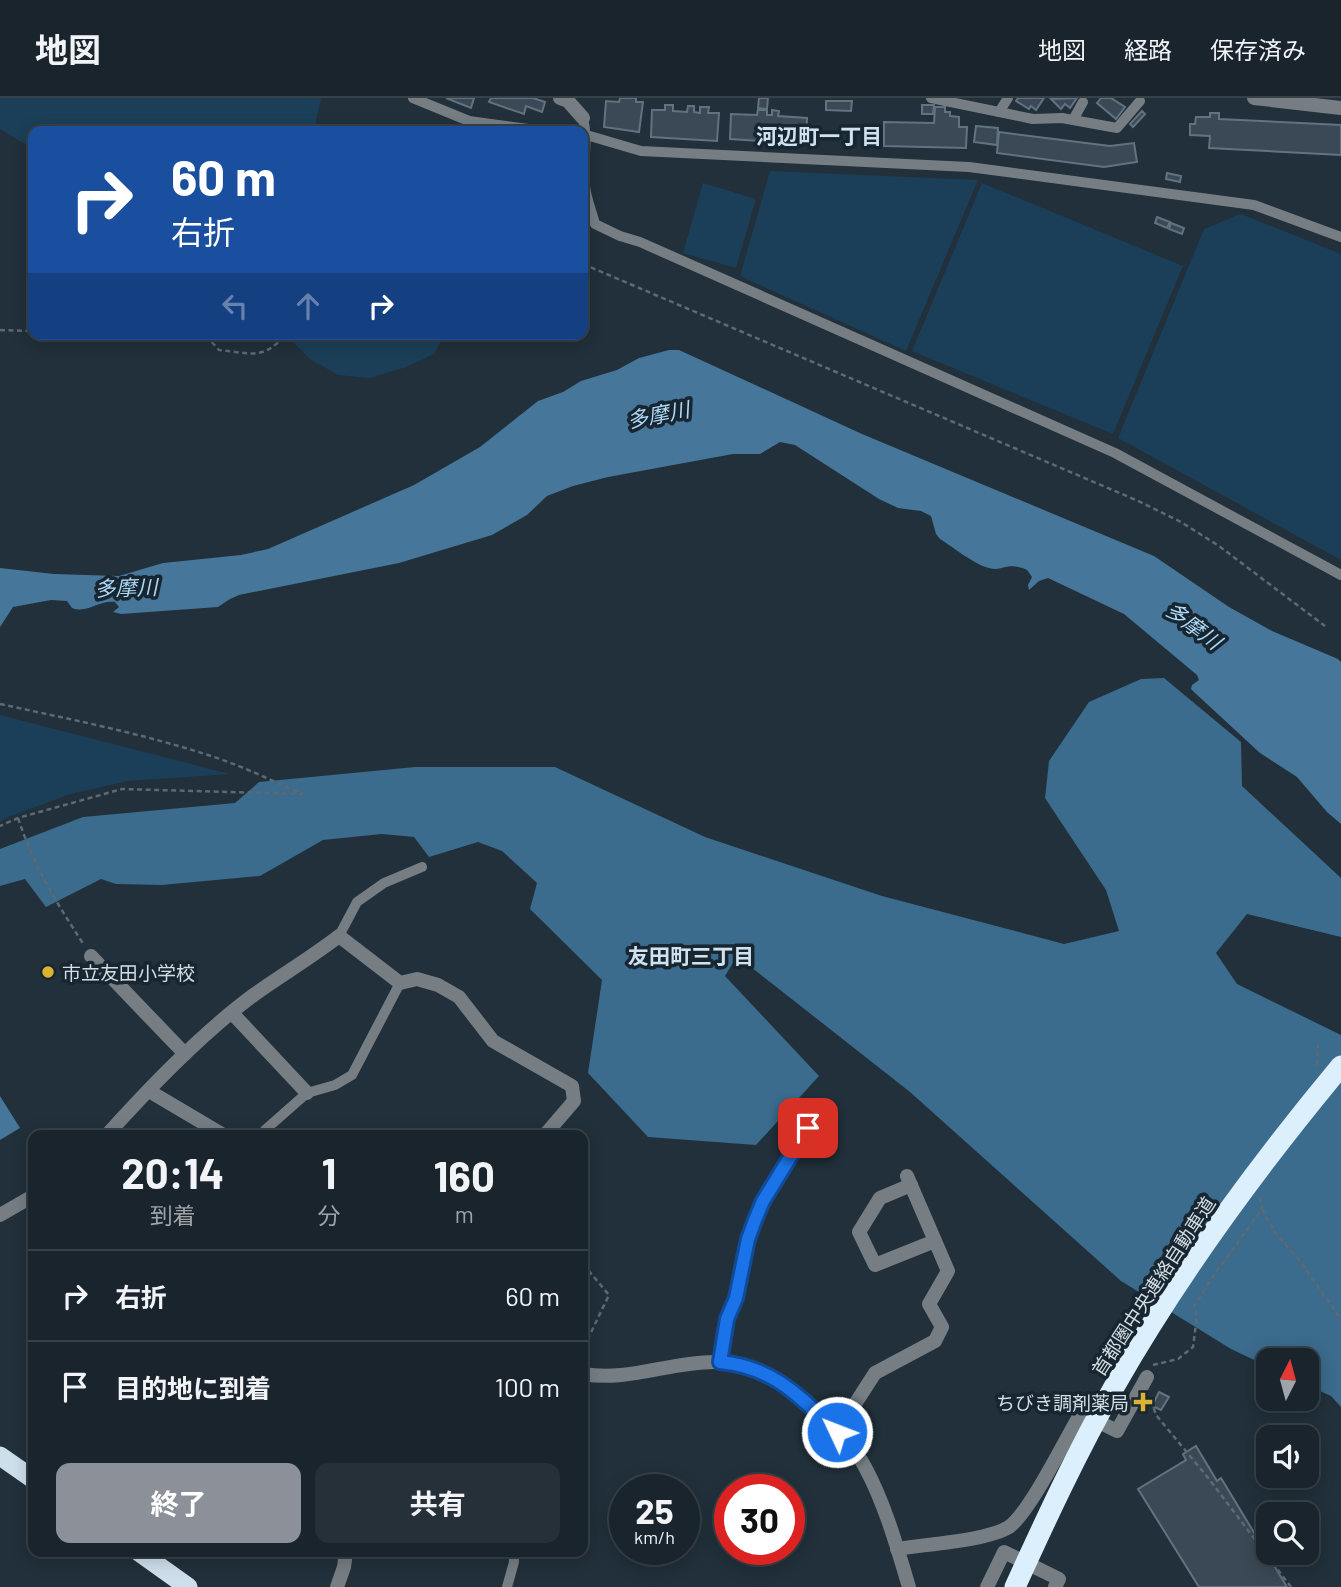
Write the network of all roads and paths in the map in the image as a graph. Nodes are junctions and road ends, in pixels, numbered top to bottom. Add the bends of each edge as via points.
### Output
1 (413, 98) edge
2 (560, 98) edge
3 (930, 98) edge
4 (1008, 98) edge
5 (1254, 98) edge
6 (1140, 100) dead end
7 (1083, 102) dead end
8 (1341, 108) edge
9 (999, 112) junction
10 (583, 118) joint
11 (1073, 120) junction
12 (506, 126) edge
13 (584, 126) edge
14 (588, 136) edge
15 (588, 199) edge
16 (1341, 237) edge
17 (588, 266) edge
18 (0, 330) edge
19 (28, 331) edge
20 (210, 340) edge
21 (281, 340) edge
22 (1341, 575) edge
23 (1325, 626) dead end
24 (0, 704) edge
25 (18, 818) junction
26 (0, 826) edge
27 (422, 867) dead end
28 (339, 936) junction
29 (91, 956) joint
30 (400, 983) junction
31 (232, 1013) junction
32 (185, 1054) junction
33 (1341, 1066) edge
34 (1341, 1082) edge
35 (149, 1091) junction
36 (307, 1093) junction
37 (808, 1128) dead end
38 (112, 1130) edge
39 (215, 1130) edge
40 (265, 1130) edge
41 (549, 1130) edge
42 (28, 1199) edge
43 (1262, 1209) dead end
44 (0, 1215) edge
45 (935, 1241) junction
46 (588, 1270) edge
47 (1341, 1319) edge
48 (588, 1339) edge
49 (720, 1362) junction
50 (588, 1374) edge
51 (1147, 1377) joint
52 (837, 1432) junction
53 (0, 1456) edge
54 (28, 1476) edge
55 (897, 1549) junction
56 (146, 1557) edge
57 (345, 1557) edge
58 (514, 1557) edge
59 (188, 1587) edge
60 (337, 1587) edge
61 (506, 1587) edge
62 (909, 1587) edge
63 (987, 1587) edge
64 (1015, 1587) edge
65 (1026, 1587) edge
66 (1055, 1587) edge
67 (1291, 1587) edge

1 - 12 lane via 469,121
2 - 10 street
3 - 9 lane
4 - 9 lane
5 - 8 street
6 - 11 lane via 1117,128
7 - 11 lane
9 - 11 lane via 1033,120
10 - 13 lane
14 - 16 lane via 642,151 969,167 1254,205
15 - 22 lane via 595,224 1115,453
17 - 23 path via 1136,500 1219,546
18 - 19 path
20 - 21 path via 219,350 260,354
24 - 25 path via 208,755 302,794 122,789
25 - 26 path
25 - 29 path via 31,856
27 - 28 lane via 384,883 357,902
28 - 30 street
28 - 31 street
29 - 32 street
30 - 36 lane via 352,1075
30 - 41 street via 417,979 449,991 494,1041 572,1086 574,1101
31 - 32 street
31 - 36 street
32 - 35 street
33 - 64 highway, 首都圏中央連絡自動車道, bridge via 1242,1191 1157,1317 1083,1444
34 - 65 highway, 首都圏中央連絡自動車道 via 1210,1252 1147,1351 1091,1448
35 - 38 street
35 - 39 street
36 - 40 lane
37 - 49 street via 755,1220
42 - 44 street
43 - 47 path
45 - 45 street via 909,1180 880,1198 859,1232 876,1265
45 - 52 street via 948,1271 929,1304 942,1327 935,1341 875,1373
46 - 48 path via 610,1295
49 - 50 street via 621,1376
49 - 52 street via 755,1368 783,1382
51 - 55 street via 1117,1431 1081,1413 1024,1511 1008,1527 978,1537
51 - 67 path via 1156,1415
52 - 55 street via 866,1468
53 - 54 highway
55 - 62 street
56 - 59 highway
57 - 60 street
58 - 61 lane
63 - 66 street via 1004,1552 1059,1579

